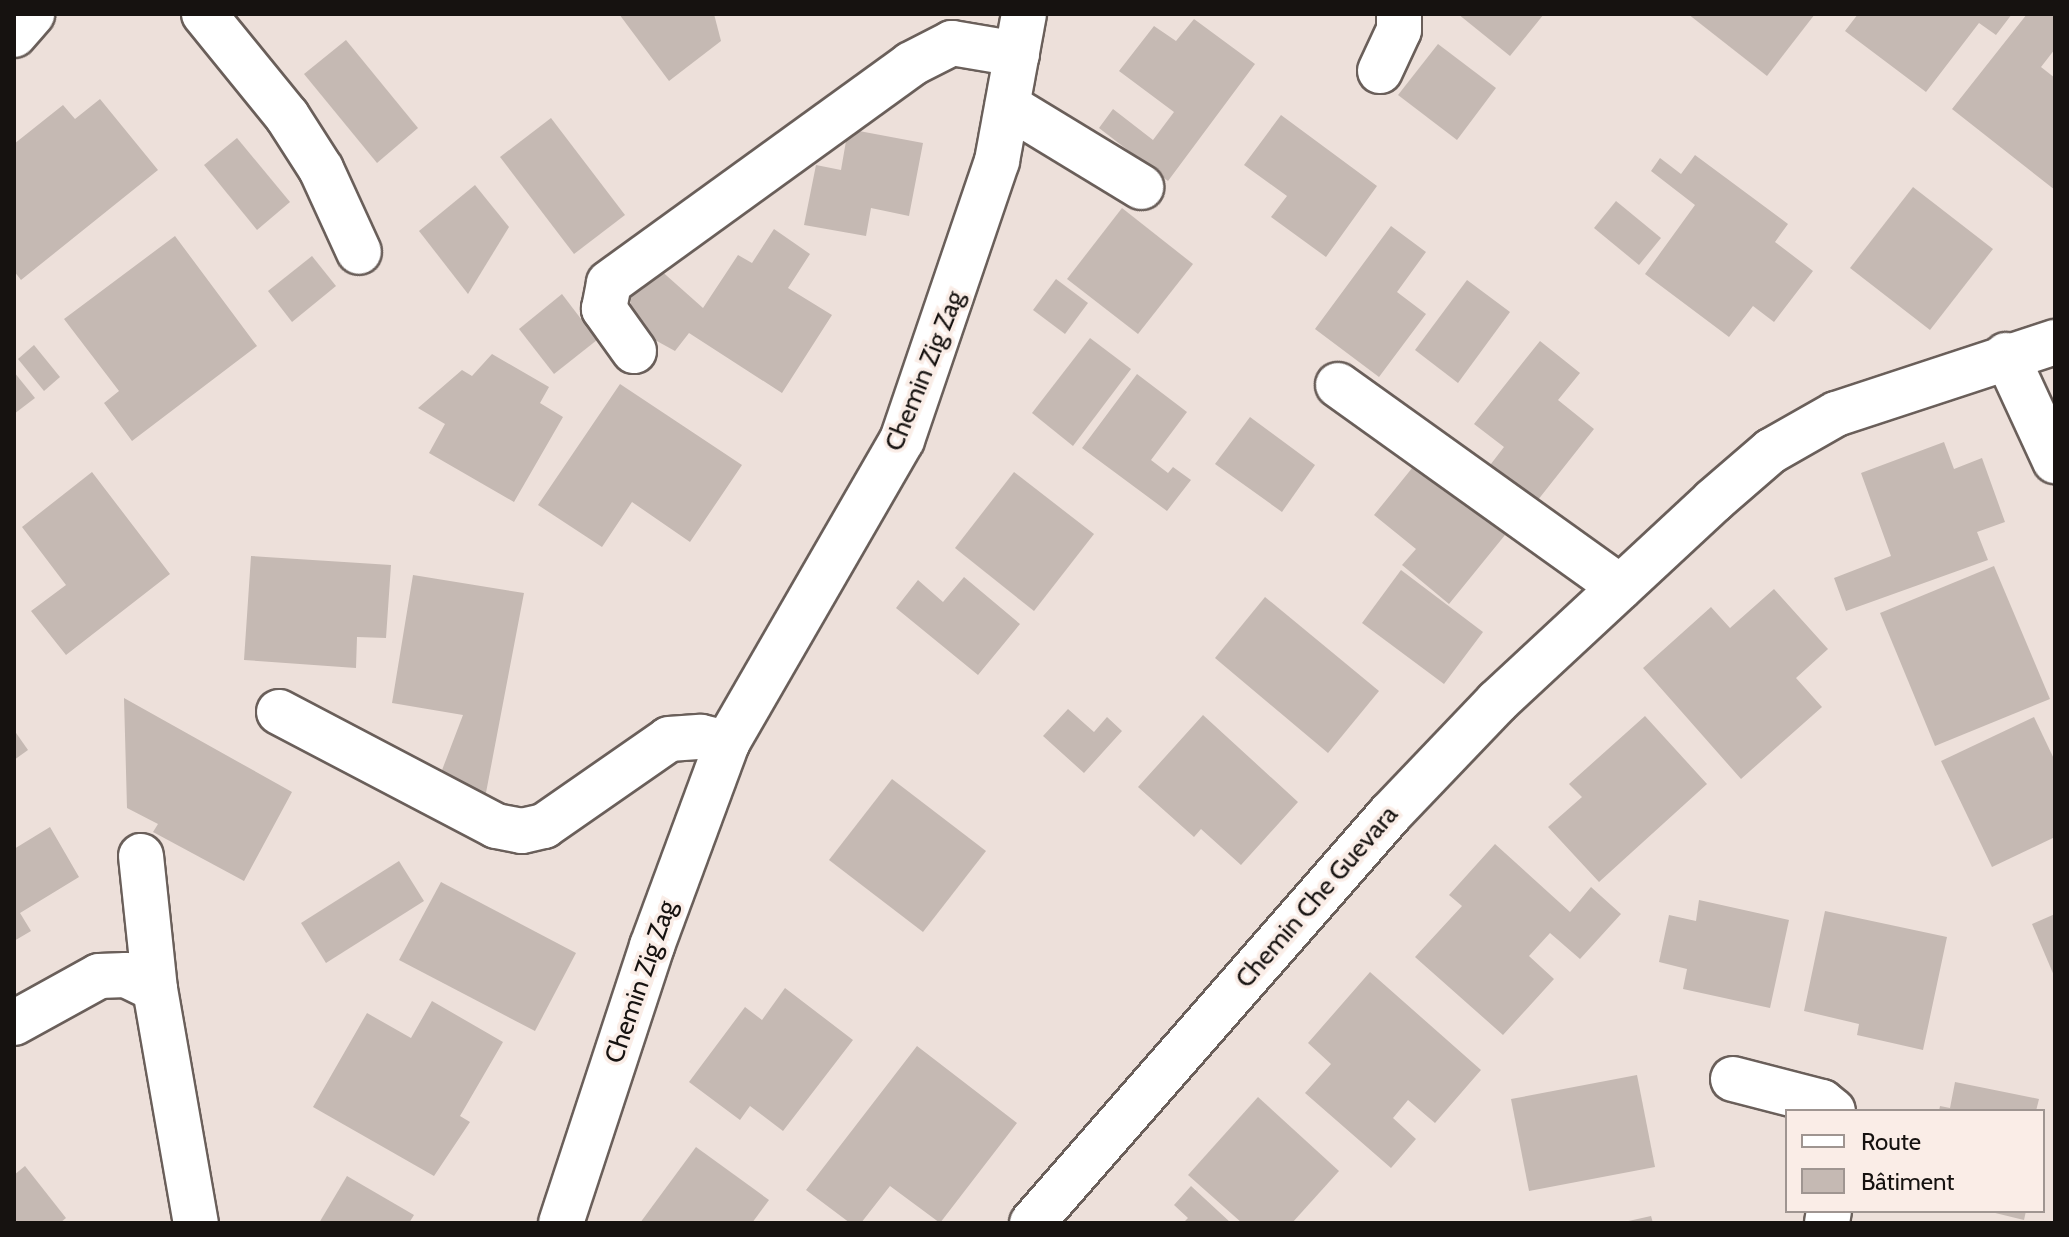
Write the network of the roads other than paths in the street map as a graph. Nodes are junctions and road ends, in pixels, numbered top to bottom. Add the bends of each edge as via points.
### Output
1 (32, 14) edge
2 (204, 14) edge
3 (1399, 14) edge
4 (1021, 34) edge
5 (14, 35) edge
6 (1380, 71) dead end
7 (1008, 106) junction
8 (1141, 187) dead end
9 (359, 252) dead end
10 (2055, 342) edge
11 (634, 351) dead end
12 (2006, 355) junction
13 (1338, 385) dead end
14 (2055, 461) edge
15 (1620, 587) junction
16 (279, 712) dead end
17 (727, 743) junction
18 (141, 856) dead end
19 (155, 989) junction
20 (14, 1023) edge
21 (1733, 1079) dead end
22 (1831, 1109) edge
23 (196, 1223) edge
24 (561, 1223) edge
25 (1032, 1223) edge

1 - 5 street
2 - 9 street via 287,116 321,169
3 - 6 street via 1399,30
4 - 7 street, Chemin Zig Zag
4 - 11 street, Chemin Zig Zag via 952,43 911,64 609,283 604,309
7 - 8 street
7 - 17 street, Chemin Zig Zag via 963,272 902,440
10 - 12 street, Chemin Che Guevara
12 - 14 street
12 - 15 street, Chemin Che Guevara via 1836,414 1771,451
13 - 15 street
15 - 25 street, Chemin Che Guevara via 1390,814
16 - 17 street via 496,826 522,831 544,826 669,739 701,737
17 - 24 street, Chemin Zig Zag via 652,946
18 - 19 street
19 - 20 street via 126,975 99,976
19 - 23 street
21 - 22 street via 1822,1102

